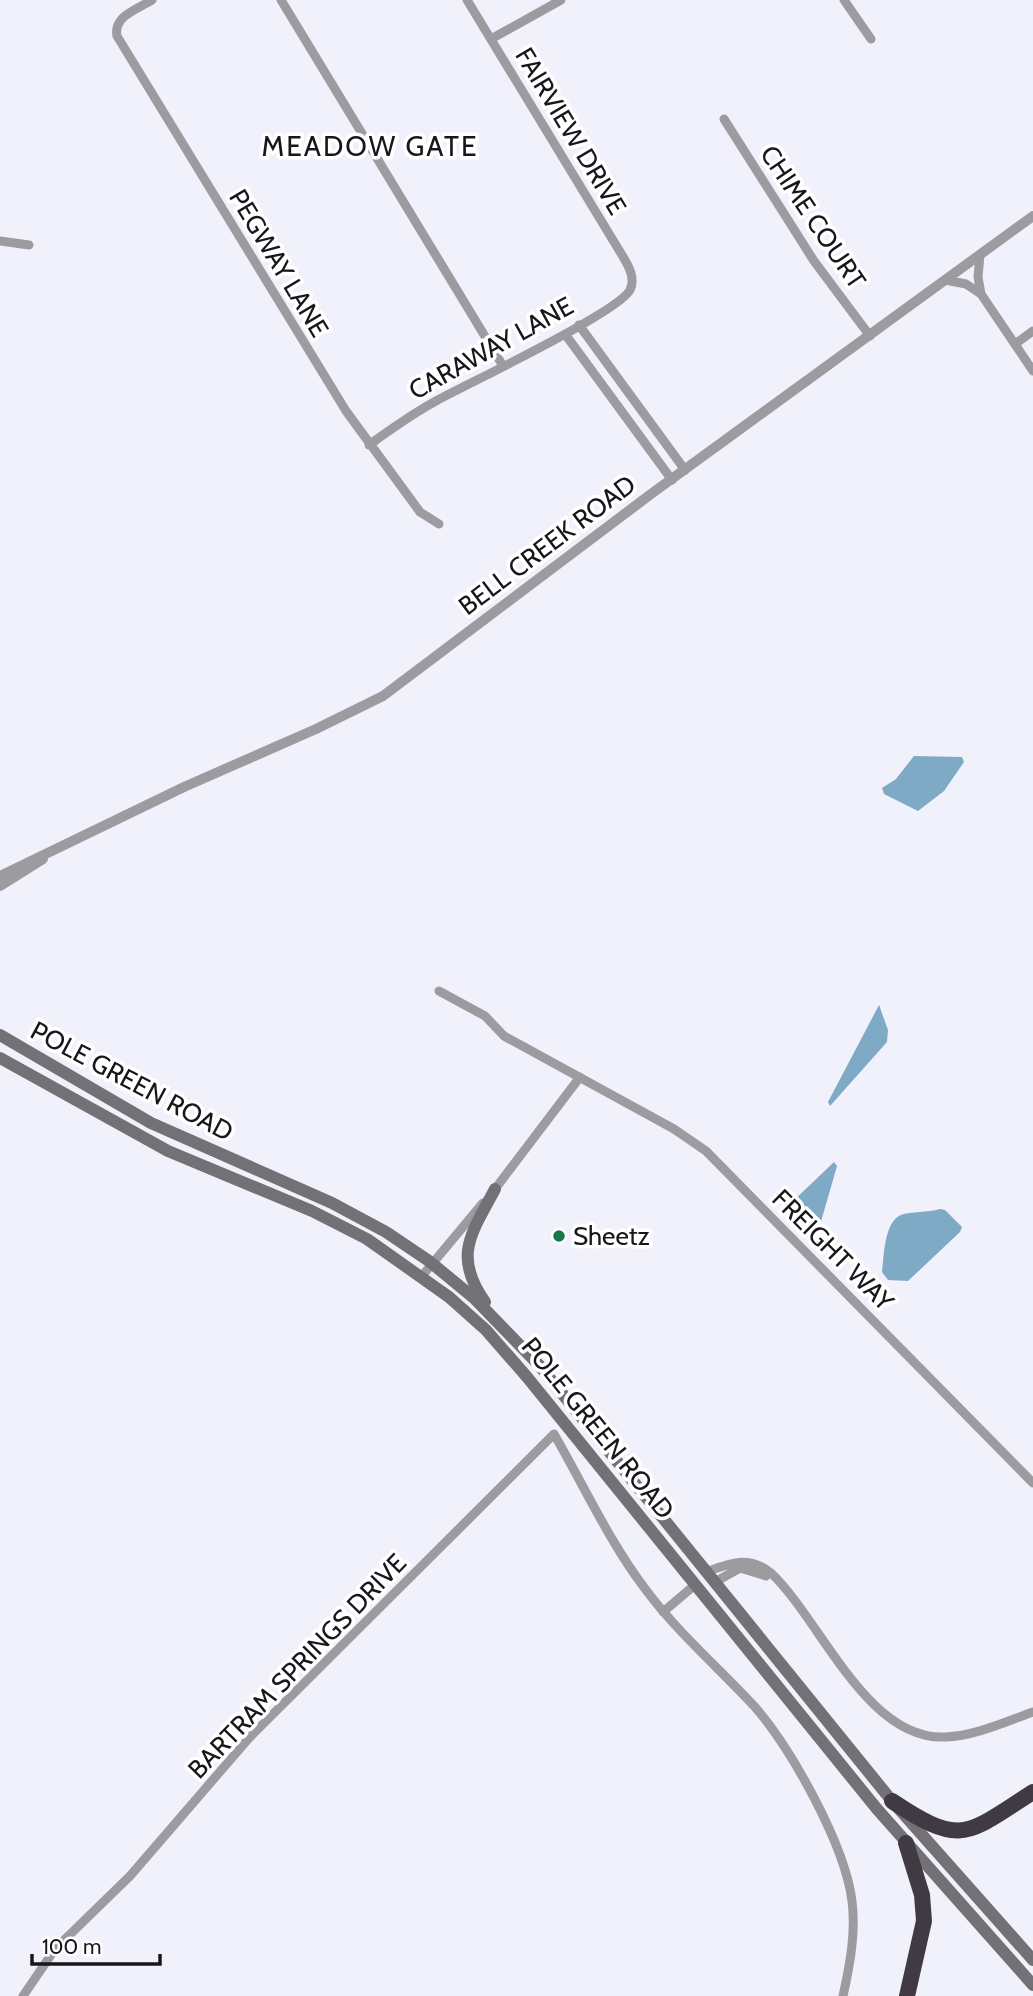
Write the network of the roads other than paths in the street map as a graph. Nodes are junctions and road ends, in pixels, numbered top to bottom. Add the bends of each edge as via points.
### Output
1 (152, 0) edge
2 (281, 0) edge
3 (467, 0) edge
4 (561, 0) edge
5 (844, 0) edge
6 (491, 39) junction
7 (871, 39) dead end
8 (724, 119) dead end
9 (1033, 216) edge
10 (0, 241) edge
11 (29, 245) dead end
12 (980, 255) junction
13 (946, 280) junction
14 (632, 286) joint
15 (981, 294) junction
16 (579, 325) junction
17 (1033, 331) edge
18 (565, 334) junction
19 (870, 336) junction
20 (1015, 344) junction
21 (503, 366) junction
22 (1033, 371) edge
23 (369, 445) junction
24 (685, 470) junction
25 (672, 480) junction
26 (439, 524) dead end
27 (54, 851) junction
28 (0, 876) edge
29 (0, 886) edge
30 (439, 991) dead end
31 (0, 1035) edge
32 (0, 1058) edge
33 (580, 1077) junction
34 (495, 1189) junction
35 (432, 1263) junction
36 (422, 1276) junction
37 (497, 1320) junction
38 (1033, 1483) edge
39 (658, 1513) junction
40 (714, 1582) junction
41 (696, 1584) junction
42 (663, 1612) junction
43 (1033, 1712) edge
44 (1033, 1792) edge
45 (892, 1801) junction
46 (906, 1843) junction
47 (1033, 1960) edge
48 (1033, 1985) edge
49 (23, 1996) edge
50 (843, 1996) edge
51 (907, 1996) edge

1 - 23 street, PEGWAY LANE via 117,25 117,36
2 - 21 street
3 - 6 street, FAIRVIEW DRIVE
4 - 6 street
5 - 7 street
6 - 14 street, FAIRVIEW DRIVE via 622,255
8 - 19 street, CHIME COURT via 814,261
9 - 12 street, BELL CREEK ROAD
10 - 11 street
12 - 13 street, BELL CREEK ROAD
12 - 15 street
13 - 15 street via 966,284
13 - 19 street, BELL CREEK ROAD
14 - 16 street, CARAWAY LANE via 624,298
15 - 20 street
16 - 18 street, CARAWAY LANE
16 - 24 street
17 - 20 street
18 - 21 street, CARAWAY LANE
18 - 25 street
19 - 24 street, BELL CREEK ROAD
20 - 22 street
21 - 23 street, CARAWAY LANE via 435,402
23 - 26 street, PEGWAY LANE via 420,512
24 - 25 street, BELL CREEK ROAD
25 - 27 street, BELL CREEK ROAD via 378,699
27 - 28 street, BELL CREEK ROAD
27 - 29 street, BELL CREEK ROAD
30 - 33 street, FREIGHT WAY via 485,1016 504,1036
31 - 35 main road, POLE GREEN ROAD via 151,1123 363,1218
32 - 36 main road, POLE GREEN ROAD via 168,1151 340,1224
33 - 34 street
33 - 38 street, FREIGHT WAY via 685,1135 705,1151
34 - 35 street
34 - 37 main road via 471,1235 466,1259 473,1283
35 - 36 street
35 - 37 main road, POLE GREEN ROAD
36 - 41 main road, POLE GREEN ROAD via 507,1352
37 - 39 main road, POLE GREEN ROAD
39 - 40 main road, POLE GREEN ROAD
39 - 41 main road via 668,1537 696,1573
40 - 41 main road
40 - 43 street via 740,1568 763,1573 879,1709 903,1728 954,1736
40 - 45 main road, POLE GREEN ROAD
41 - 42 street
41 - 46 main road, POLE GREEN ROAD
42 - 49 street, BARTRAM SPRINGS DRIVE via 634,1574 554,1434 249,1738 130,1876 55,1949
42 - 50 street via 770,1726 825,1823 852,1901 853,1942
44 - 45 highway via 989,1822 956,1832 926,1824
45 - 47 main road, POLE GREEN ROAD
46 - 48 main road, POLE GREEN ROAD
46 - 51 highway via 922,1895 924,1921

